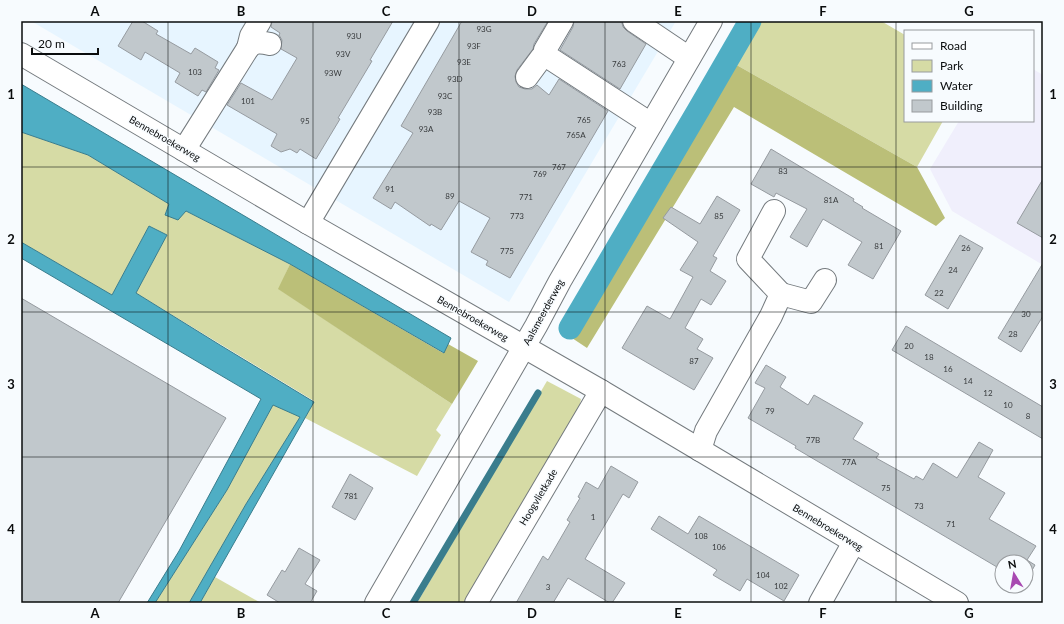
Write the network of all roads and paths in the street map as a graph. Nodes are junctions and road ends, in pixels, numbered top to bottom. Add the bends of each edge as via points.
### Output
1 (260, 21) edge
2 (428, 21) edge
3 (562, 21) edge
4 (634, 21) edge
5 (711, 21) edge
6 (270, 44) dead end
7 (248, 48) junction
8 (21, 54) edge
9 (548, 57) junction
10 (689, 58) junction
11 (527, 77) dead end
12 (651, 124) junction
13 (184, 150) junction
14 (774, 211) dead end
15 (308, 222) junction
16 (825, 280) dead end
17 (781, 294) junction
18 (524, 347) junction
19 (601, 391) junction
20 (700, 450) junction
21 (854, 542) junction
22 (376, 603) edge
23 (476, 603) edge
24 (820, 603) edge
25 (957, 603) edge

1 - 7 street via 251,36
2 - 15 street
3 - 9 street via 546,50
4 - 10 street
5 - 10 street, Aalsmeerderweg
6 - 7 street via 259,42
7 - 13 street
8 - 13 street, Bennebroekerweg
9 - 11 street via 541,58
9 - 12 street
10 - 12 street, Aalsmeerderweg
12 - 18 street, Aalsmeerderweg
13 - 15 street, Bennebroekerweg
14 - 17 street via 748,260
15 - 18 street, Bennebroekerweg
16 - 17 street via 811,302
17 - 20 street via 706,431
18 - 19 street, Bennebroekerweg
18 - 22 street, Aalsmeerderweg
19 - 20 street, Bennebroekerweg
19 - 23 street, Hoogvlietkade
20 - 21 street, Bennebroekerweg
21 - 24 street
21 - 25 street, Bennebroekerweg

